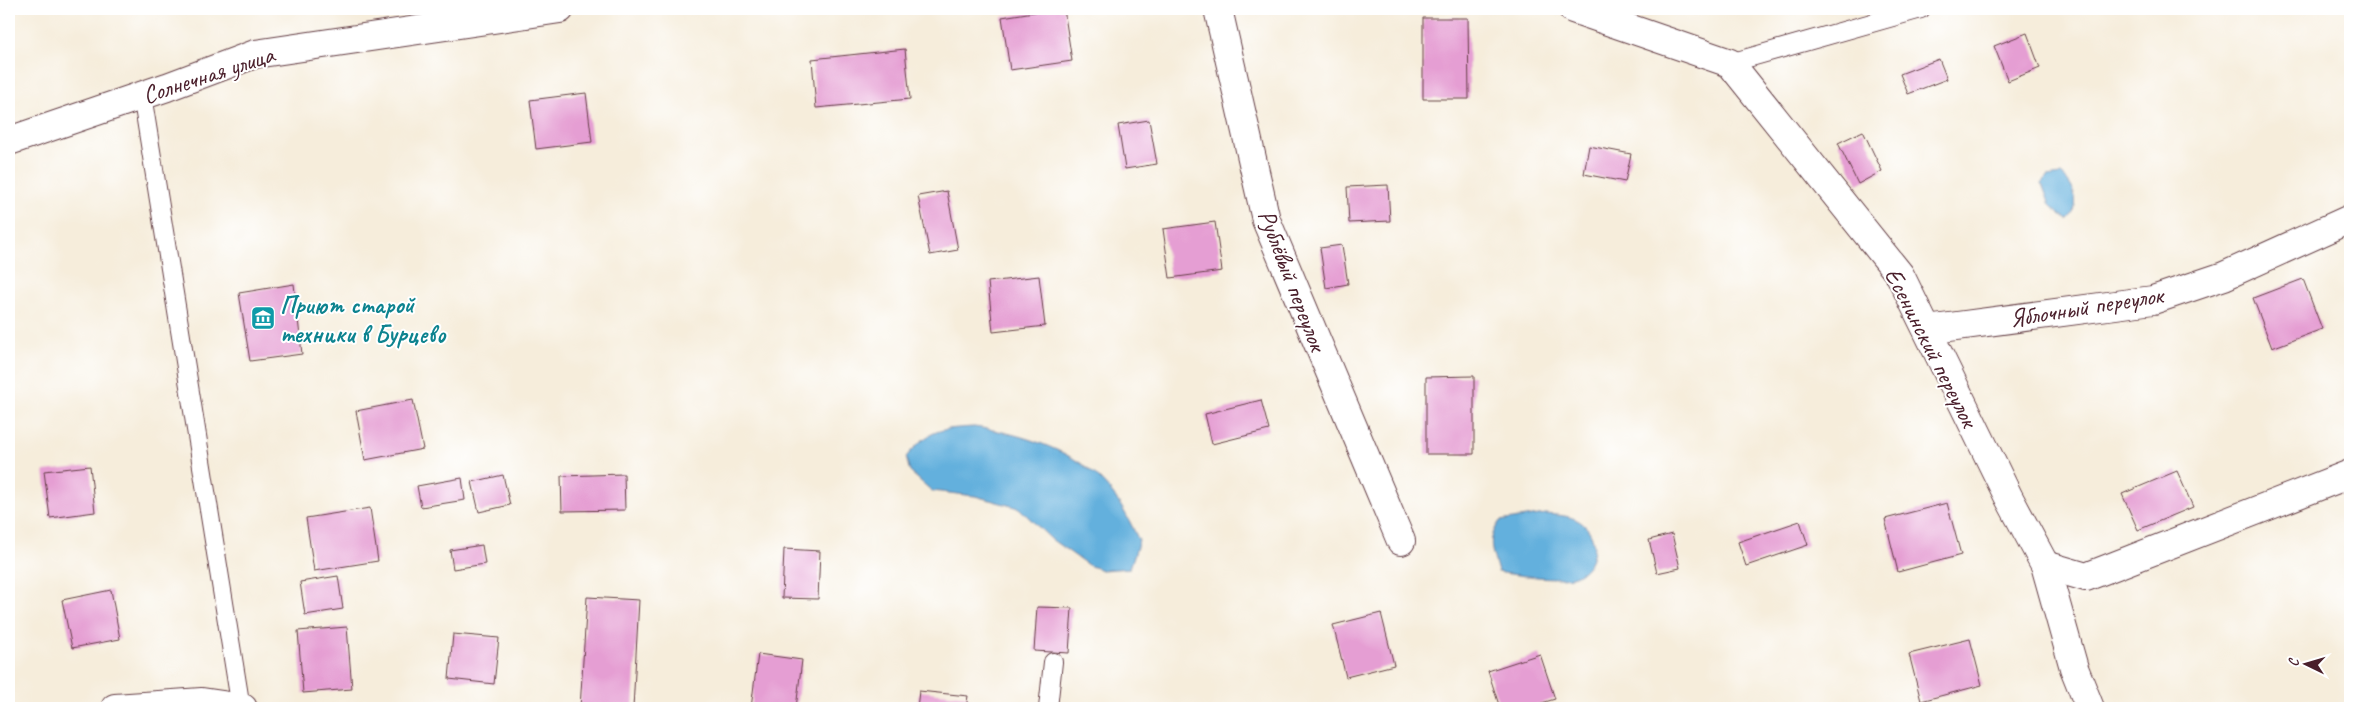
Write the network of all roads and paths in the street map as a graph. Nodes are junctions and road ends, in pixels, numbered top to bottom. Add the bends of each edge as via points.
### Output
1 (560, 9) edge
2 (1218, 9) edge
3 (1573, 9) edge
4 (1921, 9) edge
5 (1730, 63) junction
6 (142, 96) junction
7 (9, 141) edge
8 (2350, 219) edge
9 (1927, 330) junction
10 (2350, 474) edge
11 (1401, 541) dead end
12 (2045, 565) junction
13 (1053, 662) dead end
14 (115, 708) edge
15 (242, 708) edge
16 (1048, 708) edge
17 (2090, 708) edge

1 - 6 street, Солнечная улица via 255,54
2 - 11 street, Рублёвый переулок via 1266,220
3 - 5 street
4 - 5 lane
5 - 9 street, Есенинский переулок via 1900,275
6 - 7 street, Солнечная улица
6 - 15 lane
8 - 9 street, Яблочный переулок via 2224,276 2153,300
9 - 12 street, Есенинский переулок
10 - 12 street via 2086,577
12 - 17 street, Есенинский переулок via 2074,668
13 - 16 lane
14 - 15 street via 202,702

